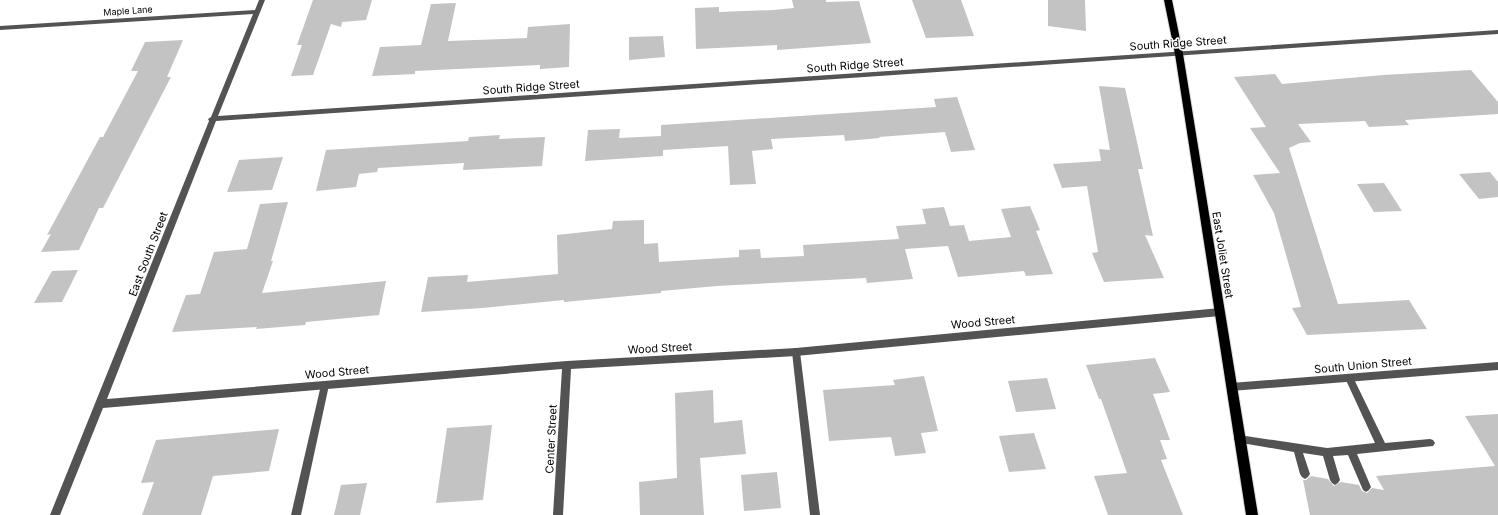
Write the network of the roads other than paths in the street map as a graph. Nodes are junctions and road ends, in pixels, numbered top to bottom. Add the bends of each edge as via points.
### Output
1 (262, 0) edge
2 (1168, 0) edge
3 (257, 12) junction
4 (0, 28) edge
5 (1498, 32) edge
6 (1179, 54) junction
7 (212, 119) junction
8 (1220, 312) junction
9 (796, 352) junction
10 (567, 365) junction
11 (1498, 366) edge
12 (1348, 378) junction
13 (325, 385) junction
14 (1230, 387) junction
15 (101, 404) junction
16 (1239, 439) junction
17 (1430, 443) dead end
18 (1297, 447) junction
19 (1382, 447) junction
20 (1351, 450) junction
21 (1327, 452) junction
22 (1305, 474) dead end
23 (1335, 480) dead end
24 (1366, 487) dead end
25 (55, 515) edge
26 (296, 515) edge
27 (558, 515) edge
28 (815, 515) edge
29 (1252, 515) edge

1 - 3 street, East South Street
2 - 6 main road, East Joliet Street
3 - 4 street, Maple Lane
3 - 7 street, East South Street
5 - 6 street, South Ridge Street
6 - 7 street, South Ridge Street
6 - 8 main road, East Joliet Street
7 - 15 street, East South Street
8 - 9 street, Wood Street
8 - 14 main road, East Joliet Street
9 - 10 street, Wood Street
9 - 28 street
10 - 13 street, Wood Street
10 - 27 street, Center Street
11 - 12 street, South Union Street
12 - 14 street, South Union Street
12 - 19 street
13 - 15 street, Wood Street
13 - 26 street
14 - 16 main road, East Joliet Street
15 - 25 street, East South Street
16 - 18 street
16 - 29 main road, East Joliet Street
17 - 19 street
18 - 21 street
18 - 22 street
19 - 20 street
20 - 21 street
20 - 24 street
21 - 23 street

